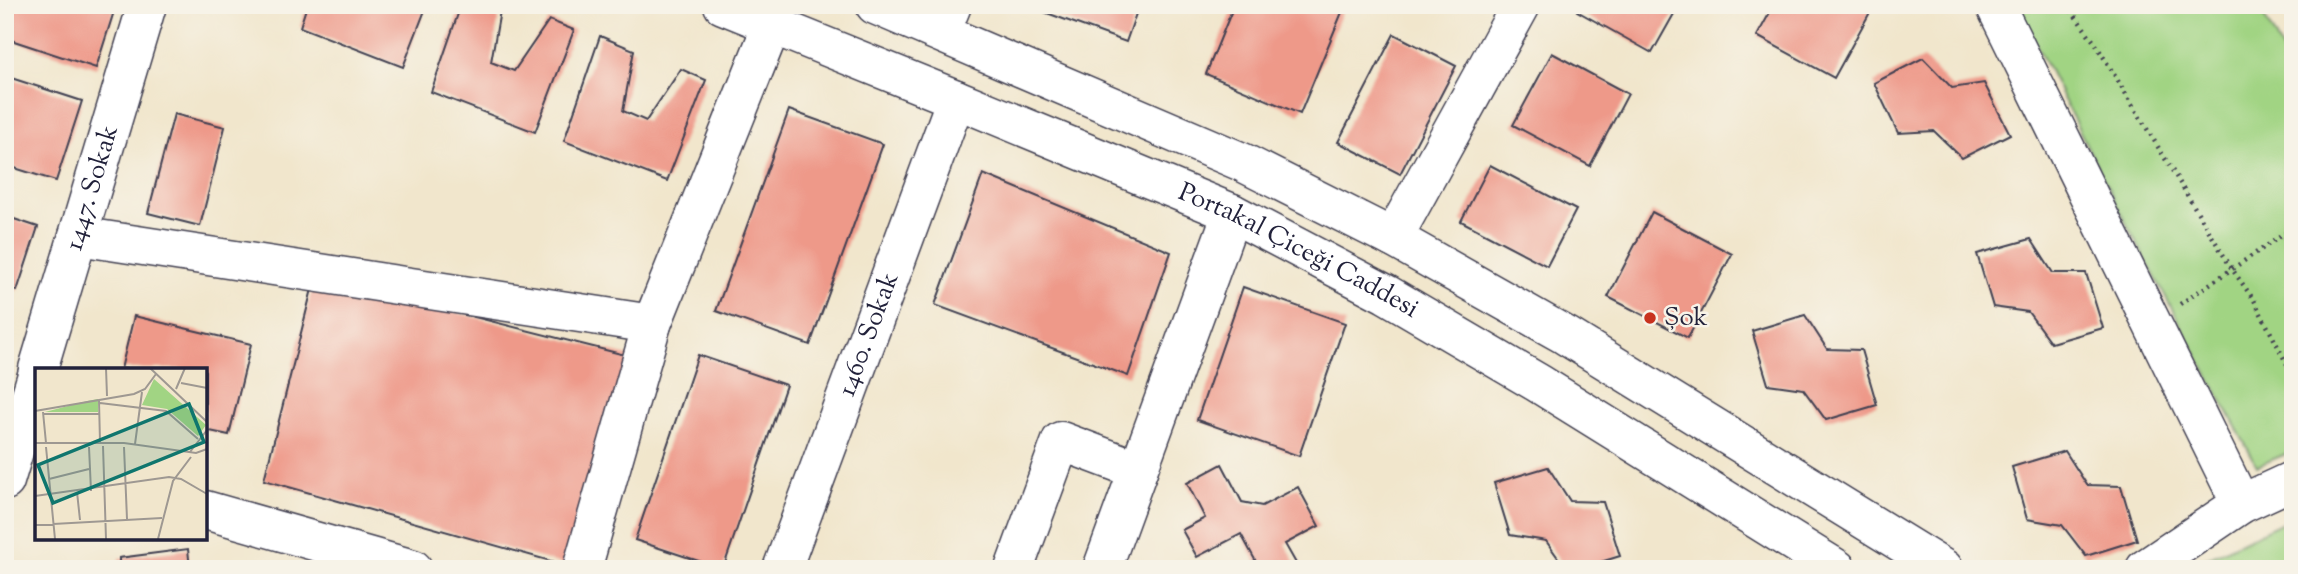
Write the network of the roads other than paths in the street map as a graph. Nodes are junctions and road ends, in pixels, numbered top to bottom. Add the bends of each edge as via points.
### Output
1 (147, 5) edge
2 (723, 5) edge
3 (875, 5) edge
4 (1521, 5) edge
5 (1995, 5) edge
6 (947, 19) edge
7 (772, 25) junction
8 (956, 99) junction
9 (1232, 214) junction
10 (78, 236) junction
11 (1393, 238) junction
12 (652, 324) junction
13 (38, 368) edge
14 (35, 383) edge
15 (15, 463) edge
16 (1138, 470) junction
17 (2293, 480) edge
18 (2242, 504) junction
19 (206, 510) edge
20 (372, 563) edge
21 (413, 569) edge
22 (582, 569) edge
23 (782, 569) edge
24 (1014, 569) edge
25 (1102, 569) edge
26 (1837, 569) edge
27 (1944, 569) edge
28 (2145, 569) edge

1 - 10 street, 1447. Sokak
2 - 7 street, Portakal Çiceği Caddesi
3 - 6 street, Portakal Çiceği Caddesi
4 - 11 street
5 - 18 street
6 - 11 street, Portakal Çiceği Caddesi
7 - 8 street, Portakal Çiceği Caddesi
7 - 12 street
8 - 9 street, Portakal Çiceği Caddesi
8 - 23 street, 1460. Sokak
9 - 16 street
9 - 26 street, Portakal Çiceği Caddesi via 1386,294 1538,383
10 - 12 street
10 - 13 street, 1447. Sokak
11 - 27 street, Portakal Çiceği Caddesi via 1565,335
12 - 22 street
14 - 15 street
16 - 24 street via 1061,440
16 - 25 street
17 - 18 street
18 - 28 street
19 - 20 street
20 - 21 street

